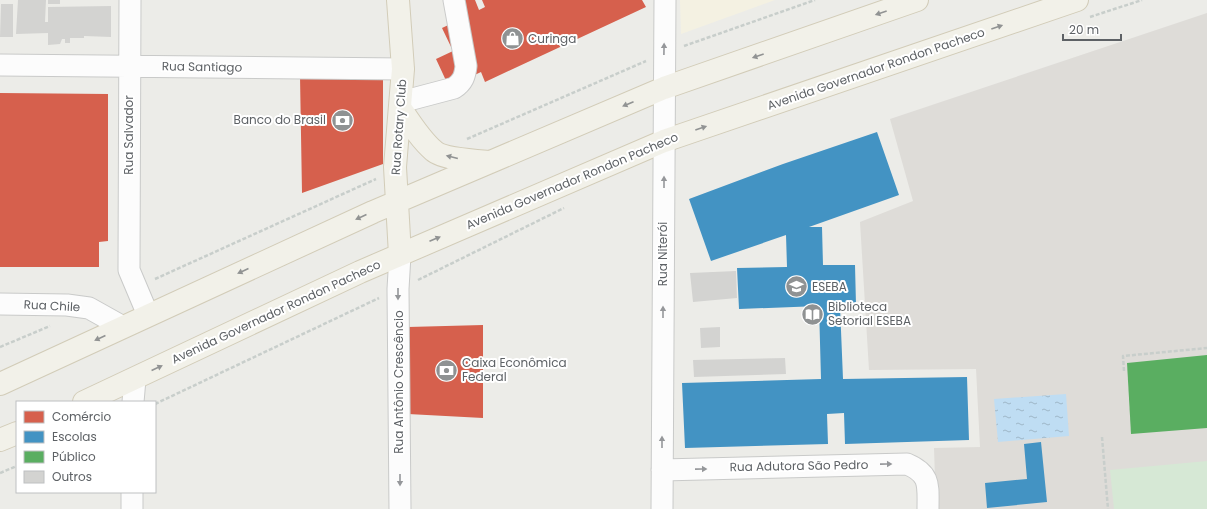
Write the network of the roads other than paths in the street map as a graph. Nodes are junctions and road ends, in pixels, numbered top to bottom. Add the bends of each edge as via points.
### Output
1 (130, 0) edge
2 (398, 0) edge
3 (454, 0) edge
4 (665, 0) edge
5 (918, 0) edge
6 (1083, 9) edge
7 (0, 65) edge
8 (129, 66) junction
9 (403, 68) junction
10 (664, 88) junction
11 (401, 105) junction
12 (664, 141) junction
13 (490, 162) junction
14 (397, 202) junction
15 (400, 255) junction
16 (0, 304) edge
17 (148, 314) junction
18 (123, 327) junction
19 (134, 379) junction
20 (0, 384) edge
21 (86, 401) edge
22 (133, 401) edge
23 (16, 433) edge
24 (0, 440) edge
25 (662, 470) junction
26 (132, 493) edge
27 (132, 509) edge
28 (400, 509) edge
29 (662, 509) edge
30 (928, 509) edge

1 - 8 street, Rua Salvador
2 - 9 main road, Rua Rotary Club
3 - 11 street via 466,66 461,83 454,88
10 -> 4 street, Rua Niterói
5 -> 10 main road
12 -> 6 main road, Avenida Governador Rondon Pacheco
7 - 8 street, Rua Santiago
8 - 9 street, Rua Santiago
8 - 17 street, Rua Salvador via 129,270
9 - 11 main road, Rua Rotary Club
10 - 12 street, Rua Niterói
10 -> 13 main road
13 -> 11 main road via 465,160 436,152 418,133
11 - 14 main road, Rua Rotary Club via 395,167
15 -> 12 main road, Avenida Governador Rondon Pacheco
25 -> 12 street, Rua Niterói
13 - 14 main road
14 - 15 main road, Rua Rotary Club
14 -> 17 main road
19 -> 15 main road, Avenida Governador Rondon Pacheco via 352,275
15 -> 28 street, Rua Antônio Crescêncio
16 - 18 street, Rua Chile via 67,305 89,308
17 - 18 main road
18 -> 20 main road
19 - 21 main road, Avenida Governador Rondon Pacheco
19 - 22 street
23 - 24 main road
25 - 29 street, Rua Niterói
25 -> 30 street, Rua Adutora São Pedro via 907,464 922,473 928,483
26 - 27 street

